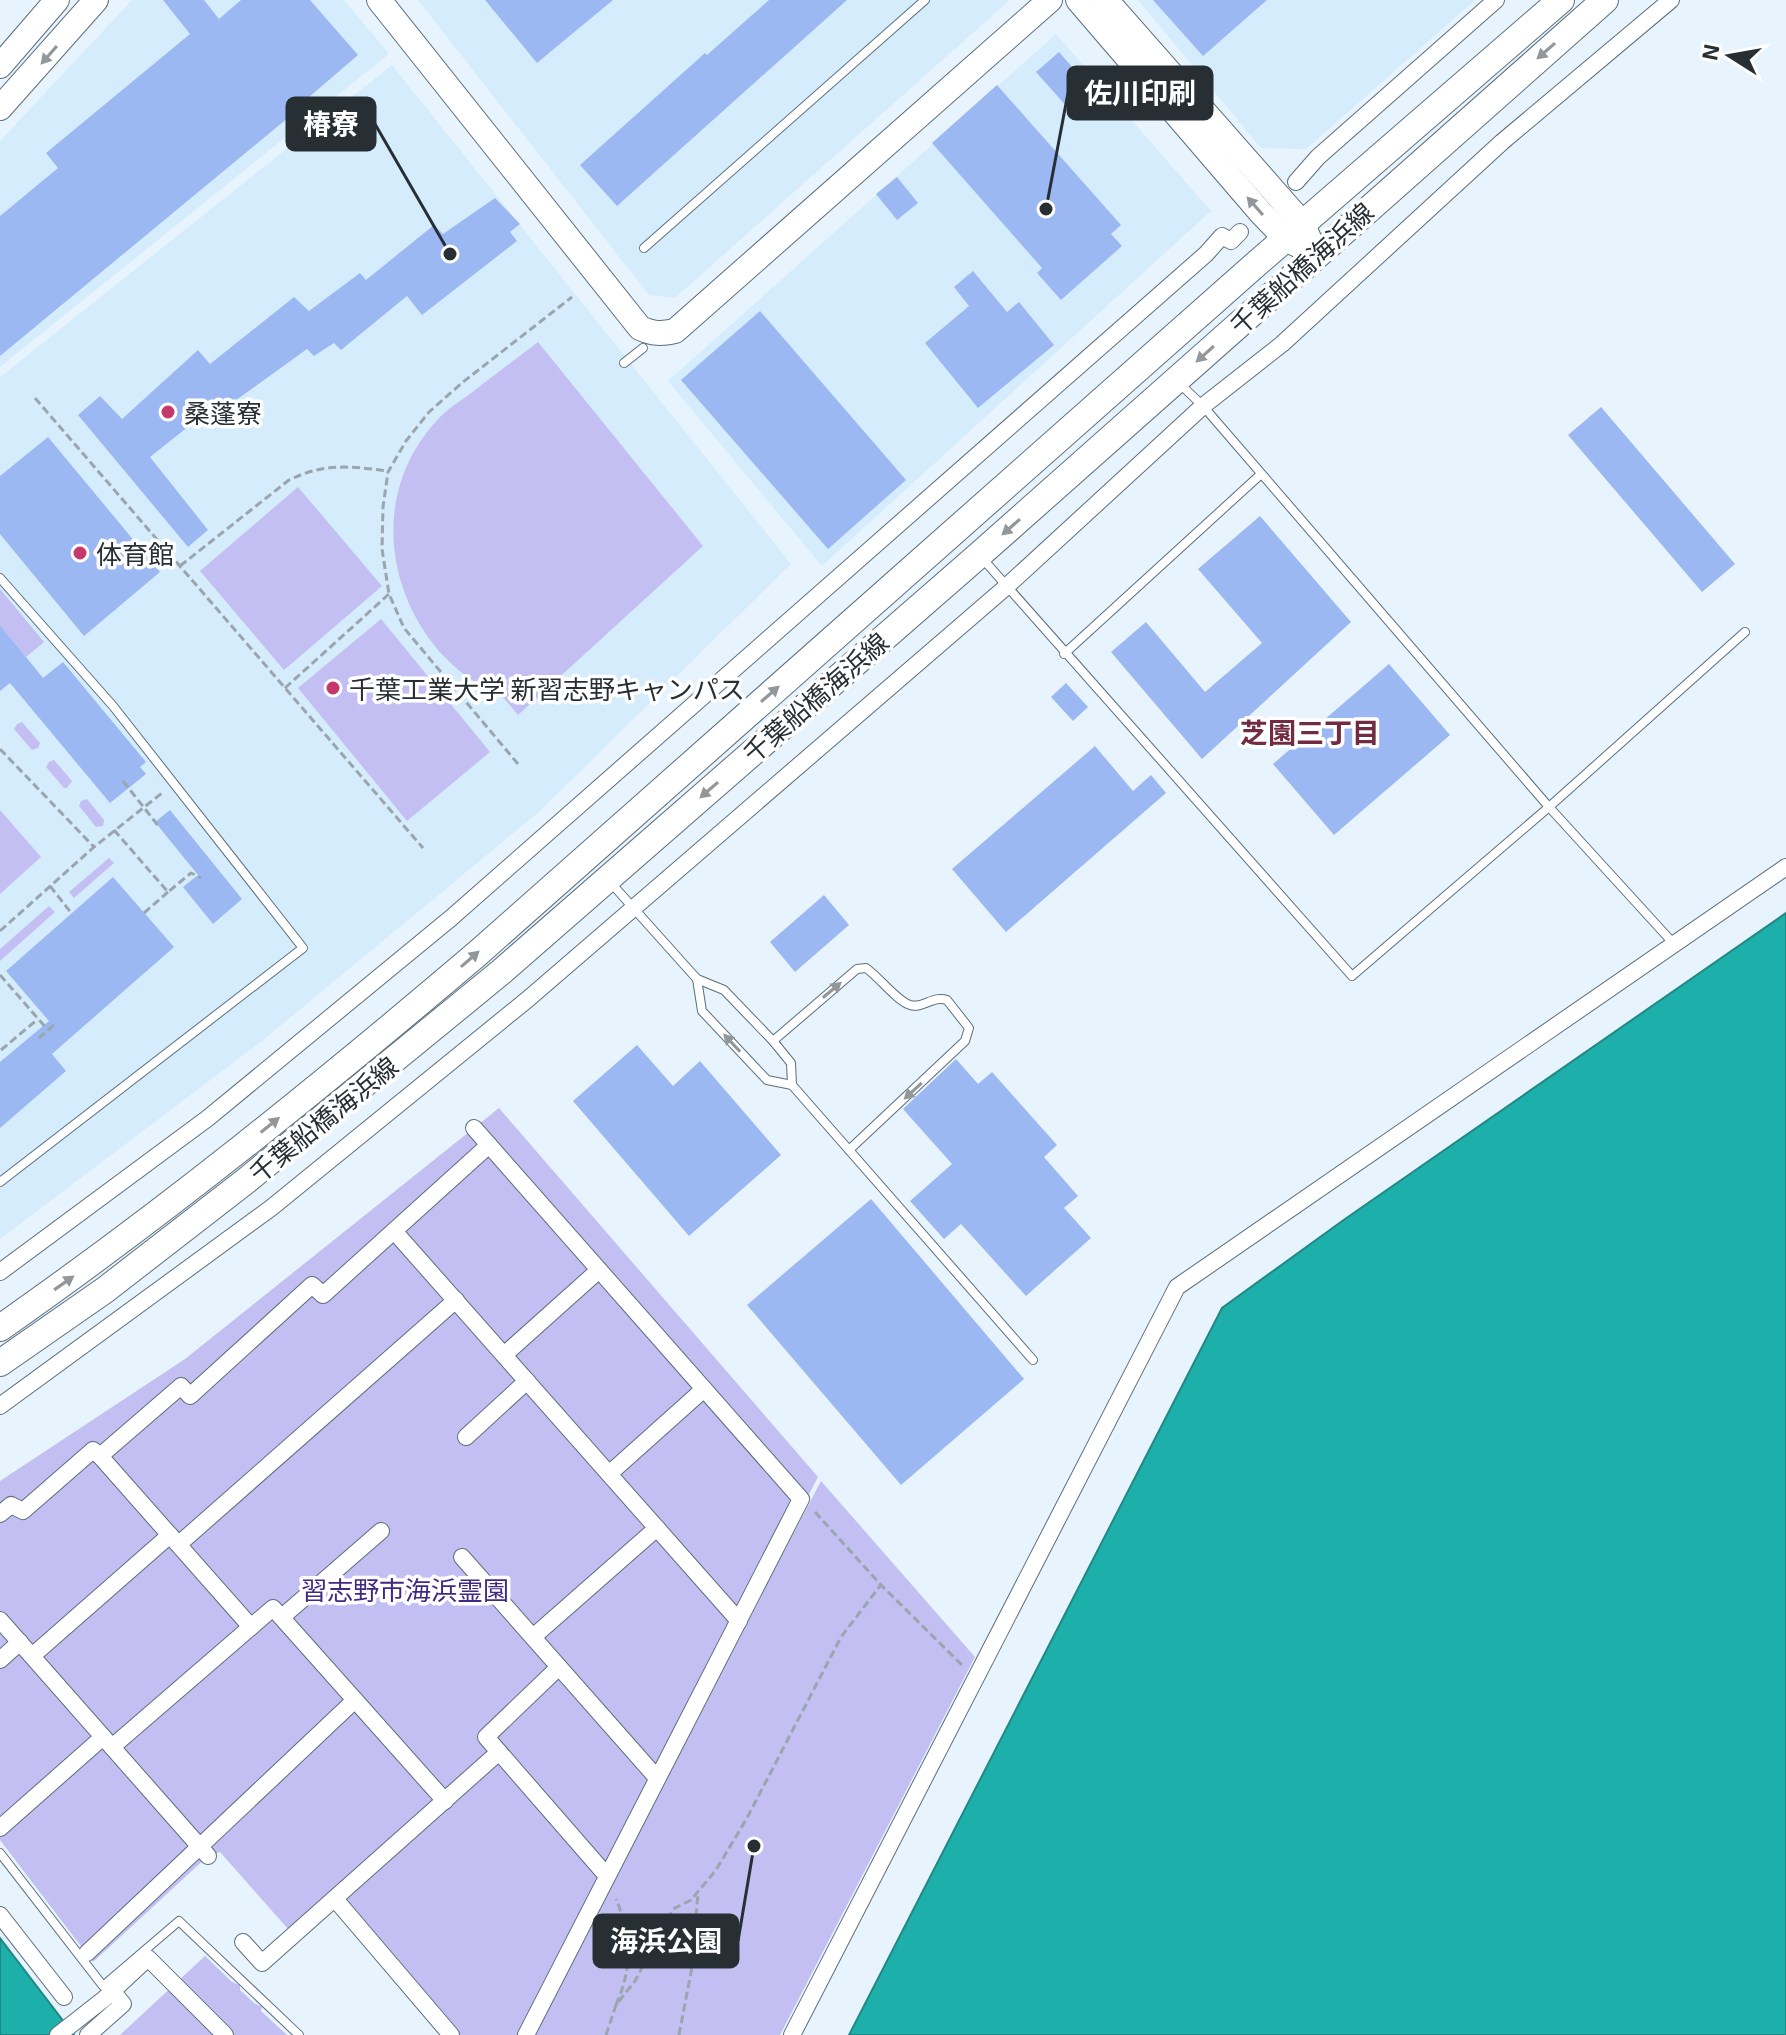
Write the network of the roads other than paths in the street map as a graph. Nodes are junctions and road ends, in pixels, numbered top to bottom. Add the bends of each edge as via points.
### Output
1 (57, 0) edge
2 (96, 0) edge
3 (379, 0) edge
4 (925, 0) edge
5 (1050, 0) edge
6 (1078, 0) edge
7 (1106, 0) edge
8 (1496, 0) edge
9 (1561, 0) edge
10 (1605, 0) edge
11 (1671, 0) edge
12 (0, 66) edge
13 (0, 108) edge
14 (1296, 182) dead end
15 (1294, 231) junction
16 (1240, 232) dead end
17 (644, 248) dead end
18 (1315, 254) junction
19 (643, 348) dead end
20 (624, 363) dead end
21 (1177, 381) junction
22 (1203, 406) junction
23 (1260, 475) junction
24 (979, 555) junction
25 (0, 578) edge
26 (1006, 587) junction
27 (1745, 632) dead end
28 (1064, 654) junction
29 (1549, 807) junction
30 (1786, 867) edge
31 (607, 879) junction
32 (633, 907) junction
33 (1674, 944) junction
34 (697, 979) junction
35 (773, 1041) junction
36 (792, 1085) junction
37 (474, 1128) dead end
38 (489, 1145) junction
39 (849, 1150) junction
40 (0, 1182) edge
41 (394, 1231) junction
42 (599, 1270) junction
43 (0, 1272) edge
44 (456, 1300) junction
45 (0, 1328) edge
46 (504, 1355) junction
47 (1033, 1360) dead end
48 (0, 1363) edge
49 (527, 1381) junction
50 (704, 1389) junction
51 (0, 1406) edge
52 (466, 1437) dead end
53 (100, 1456) junction
54 (609, 1474) junction
55 (0, 1514) edge
56 (657, 1528) junction
57 (381, 1531) dead end
58 (174, 1539) junction
59 (462, 1557) dead end
60 (282, 1617) junction
61 (0, 1620) edge
62 (739, 1621) junction
63 (251, 1627) junction
64 (533, 1637) junction
65 (20, 1642) junction
66 (32, 1656) junction
67 (0, 1660) edge
68 (559, 1667) junction
69 (355, 1700) junction
70 (108, 1742) junction
71 (499, 1752) junction
72 (657, 1778) junction
73 (445, 1801) junction
74 (0, 1828) edge
75 (204, 1851) junction
76 (0, 1853) edge
77 (607, 1876) junction
78 (335, 1899) junction
79 (0, 1915) edge
80 (243, 1942) dead end
81 (87, 1953) dead end
82 (108, 1995) junction
83 (64, 1997) dead end
84 (58, 2035) edge
85 (88, 2035) edge
86 (225, 2035) edge
87 (299, 2035) edge
88 (451, 2035) edge
89 (526, 2035) edge
90 (792, 2035) edge

1 - 12 street
2 -> 13 street
3 - 5 street via 640,328 652,333 675,331
4 - 17 lane
15 -> 6 street
7 - 15 street
8 - 14 street
9 - 15 main road, 千葉船橋海浜線
10 -> 18 main road, 千葉船橋海浜線
11 - 22 street via 1502,142 1282,344
15 - 18 street
45 -> 15 main road, 千葉船橋海浜線 via 92,1263 478,953
16 - 43 street via 1231,241 1222,236 451,918 208,1118
18 -> 21 main road, 千葉船橋海浜線
19 - 20 lane
21 - 22 lane
21 -> 24 main road, 千葉船橋海浜線
22 - 23 lane
22 - 26 street
23 - 28 lane
23 - 29 lane
24 - 26 lane
24 -> 31 main road, 千葉船橋海浜線
25 - 40 lane via 113,706 303,948
26 - 28 lane
26 - 32 street
27 - 29 lane
28 - 29 lane via 1352,976
29 - 33 lane
30 - 33 street
31 - 32 lane
31 - 48 main road, 千葉船橋海浜線 via 259,1171
32 - 34 lane
32 - 51 street via 271,1208
33 - 90 street via 1177,1287
34 - 35 lane via 724,990
36 -> 34 lane via 767,1080 702,1011
35 - 36 lane via 791,1063
35 -> 39 lane via 857,969 866,968 909,1005 936,997 947,1000 969,1028 965,1041
36 - 39 lane
37 - 38 street
38 - 41 street
38 - 42 street
39 - 47 lane
41 - 44 street
41 - 53 street via 323,1295 312,1285 190,1396 181,1386
42 - 46 street
42 - 50 street
44 - 46 street
44 - 58 street
46 - 49 street
49 - 52 street
49 - 54 street
50 - 54 street
50 - 62 street via 801,1499
53 - 55 street via 93,1450 23,1511 11,1505
53 - 58 street
54 - 56 street
56 - 62 street
56 - 64 street
57 - 60 street
58 - 63 street
58 - 66 street
59 - 64 street
60 - 63 street via 273,1608
60 - 69 street
61 - 65 street
62 - 72 street
63 - 70 street
64 - 68 street
65 - 66 street
65 - 67 street
66 - 70 street
68 - 71 street via 486,1737
68 - 72 street
69 - 73 street
69 - 75 street
70 - 74 street
70 - 75 street
71 - 73 street
71 - 77 street
72 - 77 street
73 - 78 street
75 - 81 street
76 - 87 lane via 103,1986 179,1921
77 - 89 street
78 - 80 street via 262,1963
78 - 88 street
79 - 83 street
82 - 84 street
82 - 85 street via 123,2004
82 - 86 street via 148,1958

